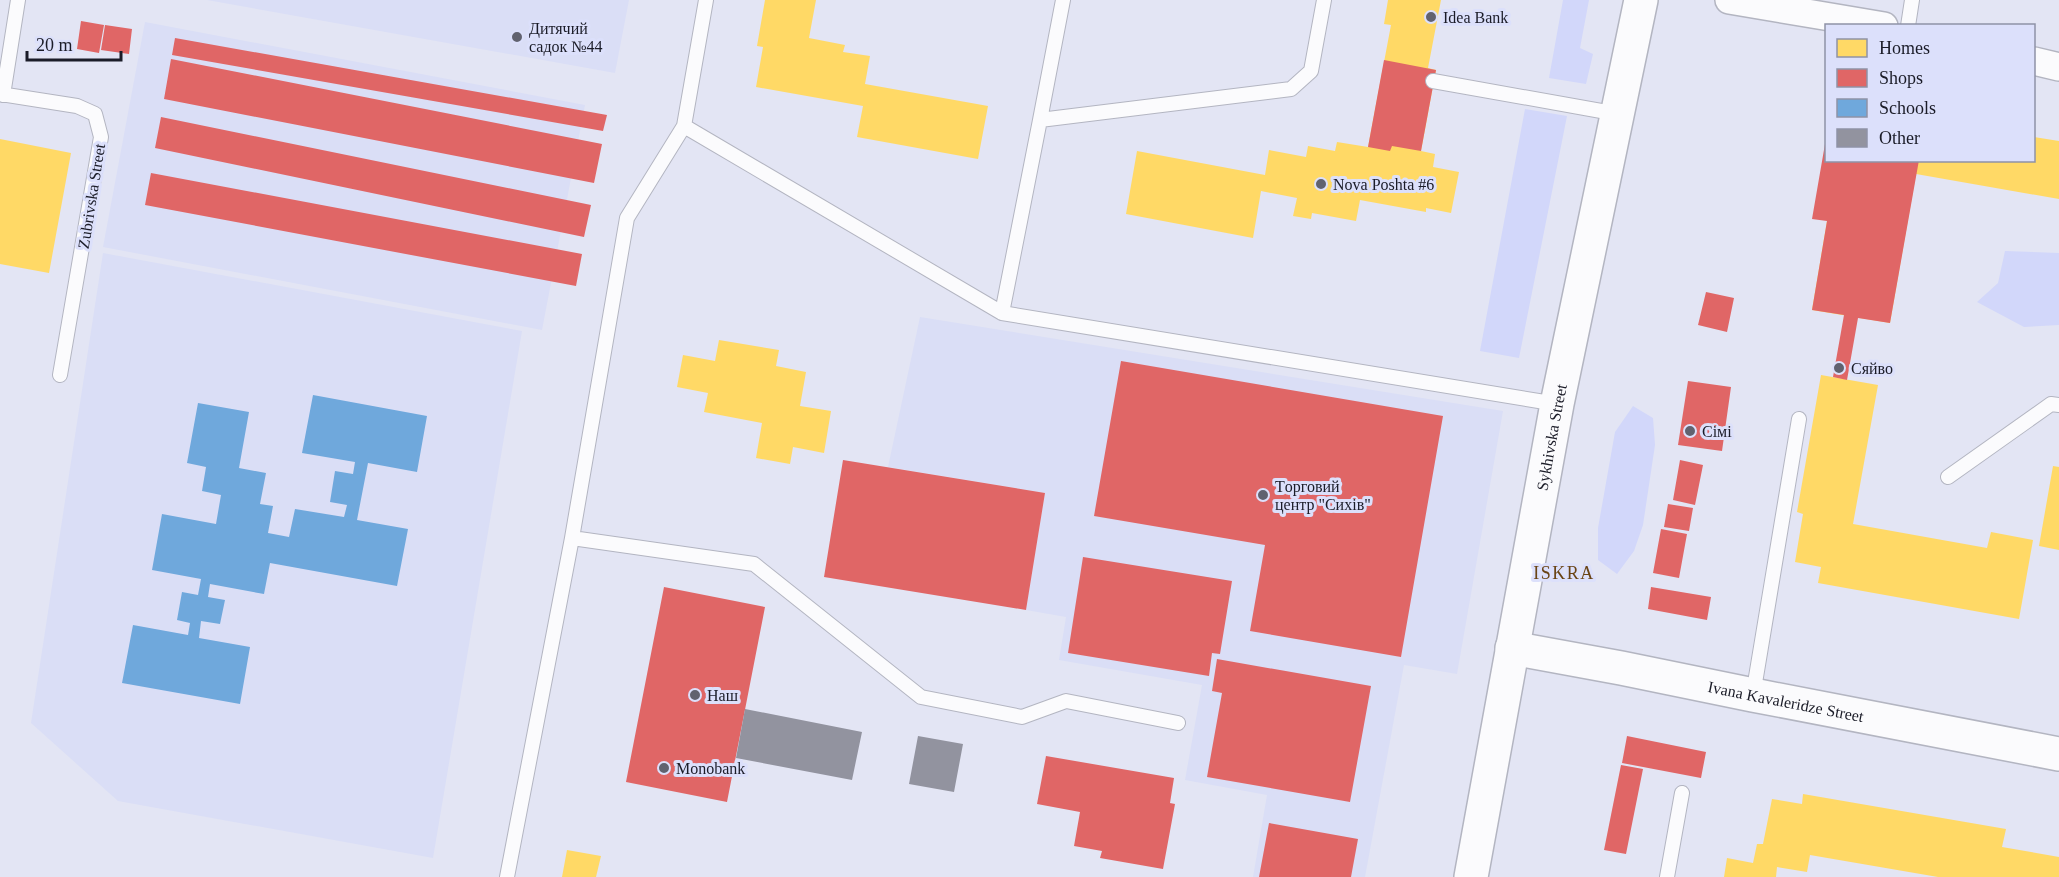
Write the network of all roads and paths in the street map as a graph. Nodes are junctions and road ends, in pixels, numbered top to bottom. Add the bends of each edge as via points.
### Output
1 (18, 0) edge
2 (706, 0) edge
3 (1064, 0) edge
4 (1324, 0) edge
5 (1641, 0) edge
6 (1729, 0) edge
7 (1912, 0) edge
8 (1778, 4) edge
9 (1874, 24) edge
10 (1908, 24) edge
11 (2035, 61) edge
12 (2059, 67) edge
13 (1433, 81) dead end
14 (2, 94) edge
15 (1618, 114) junction
16 (1040, 120) junction
17 (684, 126) junction
18 (1002, 313) junction
19 (60, 375) dead end
20 (1557, 404) junction
21 (2059, 405) edge
22 (1799, 419) dead end
23 (1948, 477) dead end
24 (572, 538) junction
25 (1512, 648) junction
26 (1753, 695) junction
27 (1179, 723) dead end
28 (2059, 754) edge
29 (1682, 793) dead end
30 (507, 877) edge
31 (1471, 877) edge
32 (1667, 877) edge

1 - 14 lane
2 - 17 lane
3 - 16 lane
4 - 16 lane via 1311,71 1291,89
5 - 15 main road, Sykhivska Street
6 - 8 street
7 - 10 lane
8 - 9 street
11 - 12 street
13 - 15 lane
14 - 19 lane, Zubrivska Street via 77,106 95,114 101,137
15 - 20 main road, Sykhivska Street
16 - 18 lane
17 - 18 lane
17 - 24 lane via 627,218
18 - 20 lane
20 - 25 main road, Sykhivska Street
21 - 23 lane via 2051,404
22 - 26 lane
24 - 27 lane via 754,564 921,697 1022,717 1066,701
24 - 30 lane
25 - 26 main road, Ivana Kavaleridze Street
25 - 31 main road, Sykhivska Street
26 - 28 main road, Ivana Kavaleridze Street
29 - 32 lane

